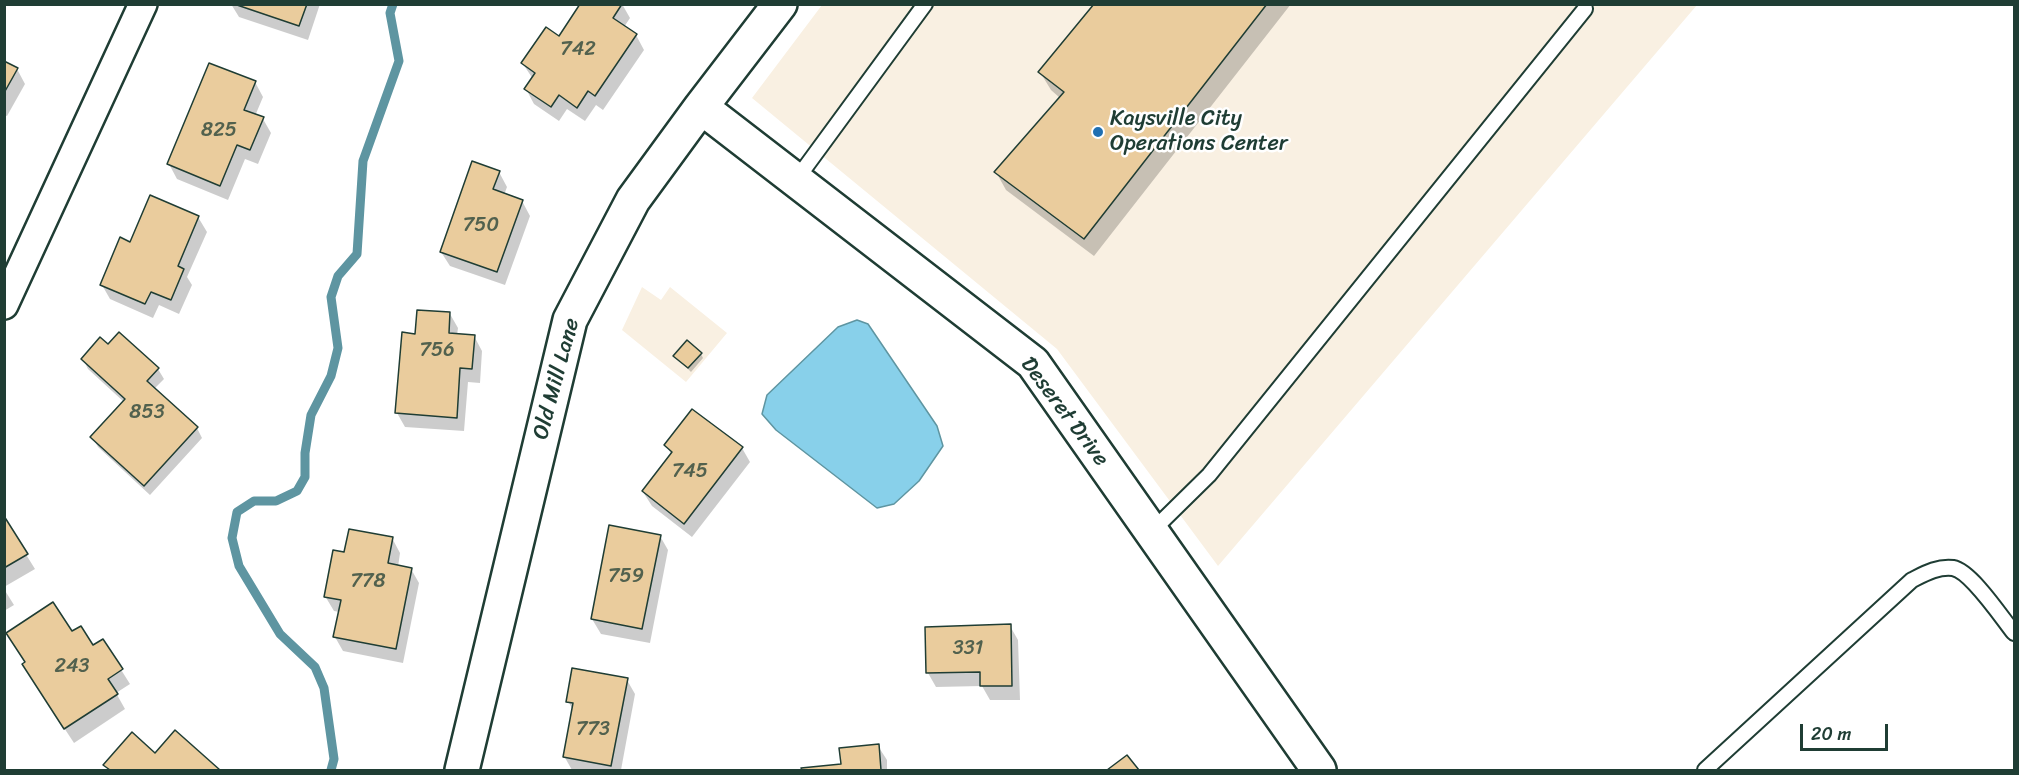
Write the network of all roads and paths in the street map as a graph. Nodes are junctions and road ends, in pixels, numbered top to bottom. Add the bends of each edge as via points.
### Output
1 (142, 4) edge
2 (780, 4) edge
3 (925, 4) edge
4 (1585, 9) dead end
5 (701, 107) junction
6 (796, 180) junction
7 (4, 305) edge
8 (1151, 532) junction
9 (2014, 633) edge
10 (462, 771) edge
11 (1319, 771) edge
12 (1705, 771) edge

1 - 7 street
2 - 5 street, Old Mill Lane
3 - 6 lane
4 - 8 lane via 1209,475
5 - 6 street, Deseret Drive
5 - 10 street, Old Mill Lane via 633,200 570,320
6 - 8 street, Deseret Drive via 1033,363
8 - 11 street, Deseret Drive
9 - 12 lane via 1967,575 1953,568 1932,570 1912,580

